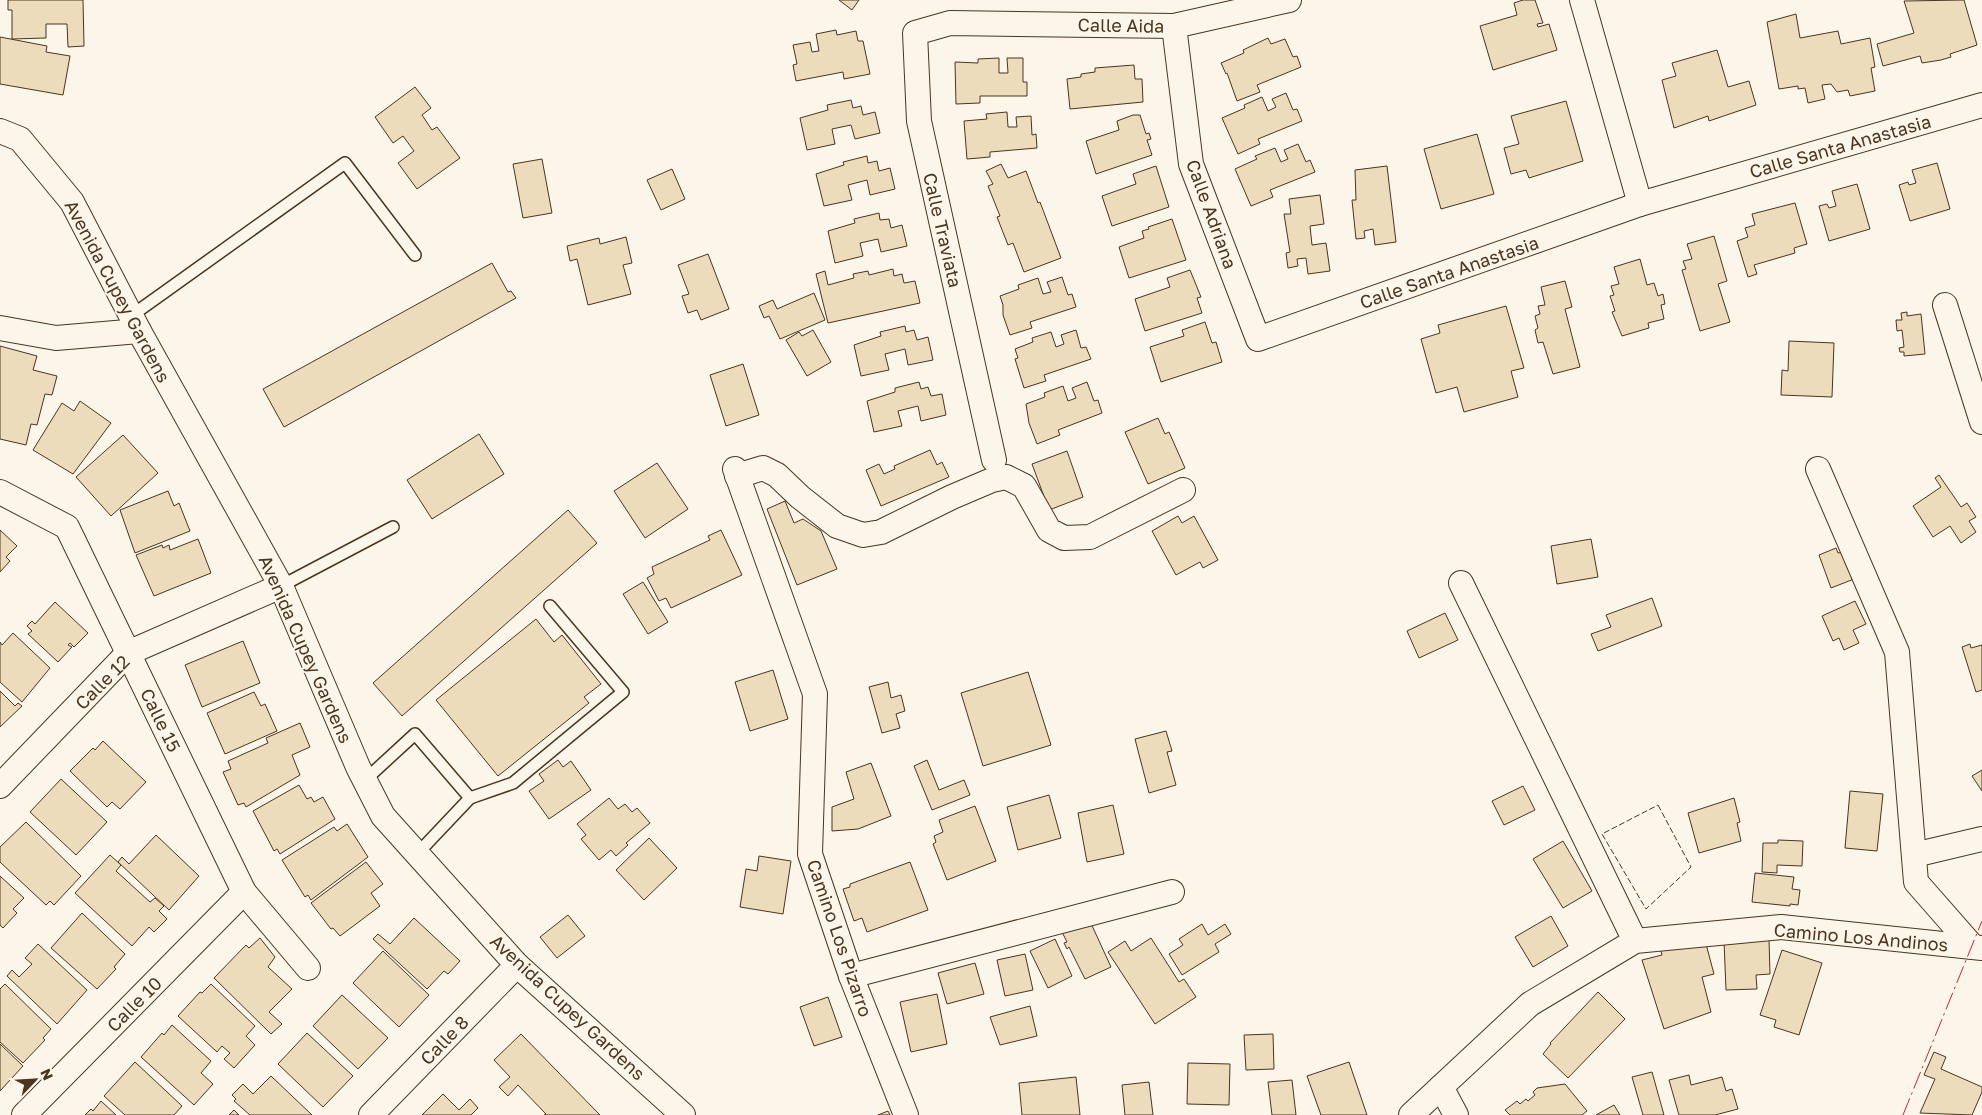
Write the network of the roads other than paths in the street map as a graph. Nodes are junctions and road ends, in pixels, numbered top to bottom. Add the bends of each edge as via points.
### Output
1 (1289, 0) edge
2 (1582, 0) edge
3 (950, 23) joint
4 (1174, 26) junction
5 (1982, 105) edge
6 (0, 131) edge
7 (1640, 204) junction
8 (415, 255) dead end
9 (1945, 305) dead end
10 (134, 324) junction
11 (0, 328) edge
12 (1258, 339) joint
13 (1982, 422) edge
14 (994, 460) dead end
15 (1818, 469) dead end
16 (1183, 490) dead end
17 (0, 492) edge
18 (393, 527) dead end
19 (1460, 583) dead end
20 (281, 586) junction
21 (550, 606) dead end
22 (128, 653) junction
23 (364, 780) junction
24 (0, 786) edge
25 (470, 798) junction
26 (1982, 839) edge
27 (417, 854) junction
28 (1914, 855) junction
29 (244, 892) junction
30 (1172, 892) dead end
31 (1635, 941) junction
32 (1977, 948) edge
33 (517, 965) junction
34 (308, 968) dead end
35 (851, 976) junction
36 (1442, 1087) junction
37 (24, 1115) edge
38 (371, 1115) edge
39 (683, 1115) edge
40 (906, 1115) edge
41 (1411, 1115) edge
42 (1456, 1115) edge

1 - 4 street, Calle Aida
2 - 7 street
3 - 4 street, Calle Aida
3 - 14 street, Calle Traviata via 915,34 919,121
4 - 12 street, Calle Adriana via 1191,164
5 - 7 street, Calle Santa Anastasia
6 - 10 street, Avenida Cupey Gardens via 20,139 72,202
7 - 12 street, Calle Santa Anastasia
8 - 10 lane via 345,163
9 - 13 street
10 - 11 street via 56,338
10 - 20 street, Avenida Cupey Gardens
15 - 28 street via 1897,652
16 - 35 street, Camino Los Pizarro via 1090,537 1064,538 1048,530 1024,486 1006,477 952,497 881,532 863,535 837,526 777,475 764,468 736,472 815,694 810,854
17 - 22 street, Calle 15 via 67,527
18 - 20 lane
19 - 31 street
20 - 22 street, Calle 12
20 - 23 street, Avenida Cupey Gardens
21 - 25 lane via 623,692 513,783
22 - 24 street, Calle 12
22 - 29 street, Calle 15
23 - 25 lane via 416,734
23 - 27 street, Avenida Cupey Gardens via 383,816
25 - 27 lane
26 - 28 street
27 - 33 street, Avenida Cupey Gardens
28 - 32 street via 1916,882
29 - 34 street, Calle 15
29 - 37 street, Calle 10
30 - 35 street
31 - 32 street, Camino Los Andinos via 1781,927
31 - 36 street, Camino Los Andinos via 1530,1004
33 - 38 street, Calle 8
33 - 39 street, Avenida Cupey Gardens
35 - 40 street, Camino Los Pizarro
36 - 41 street, Camino Los Andinos
36 - 42 street

